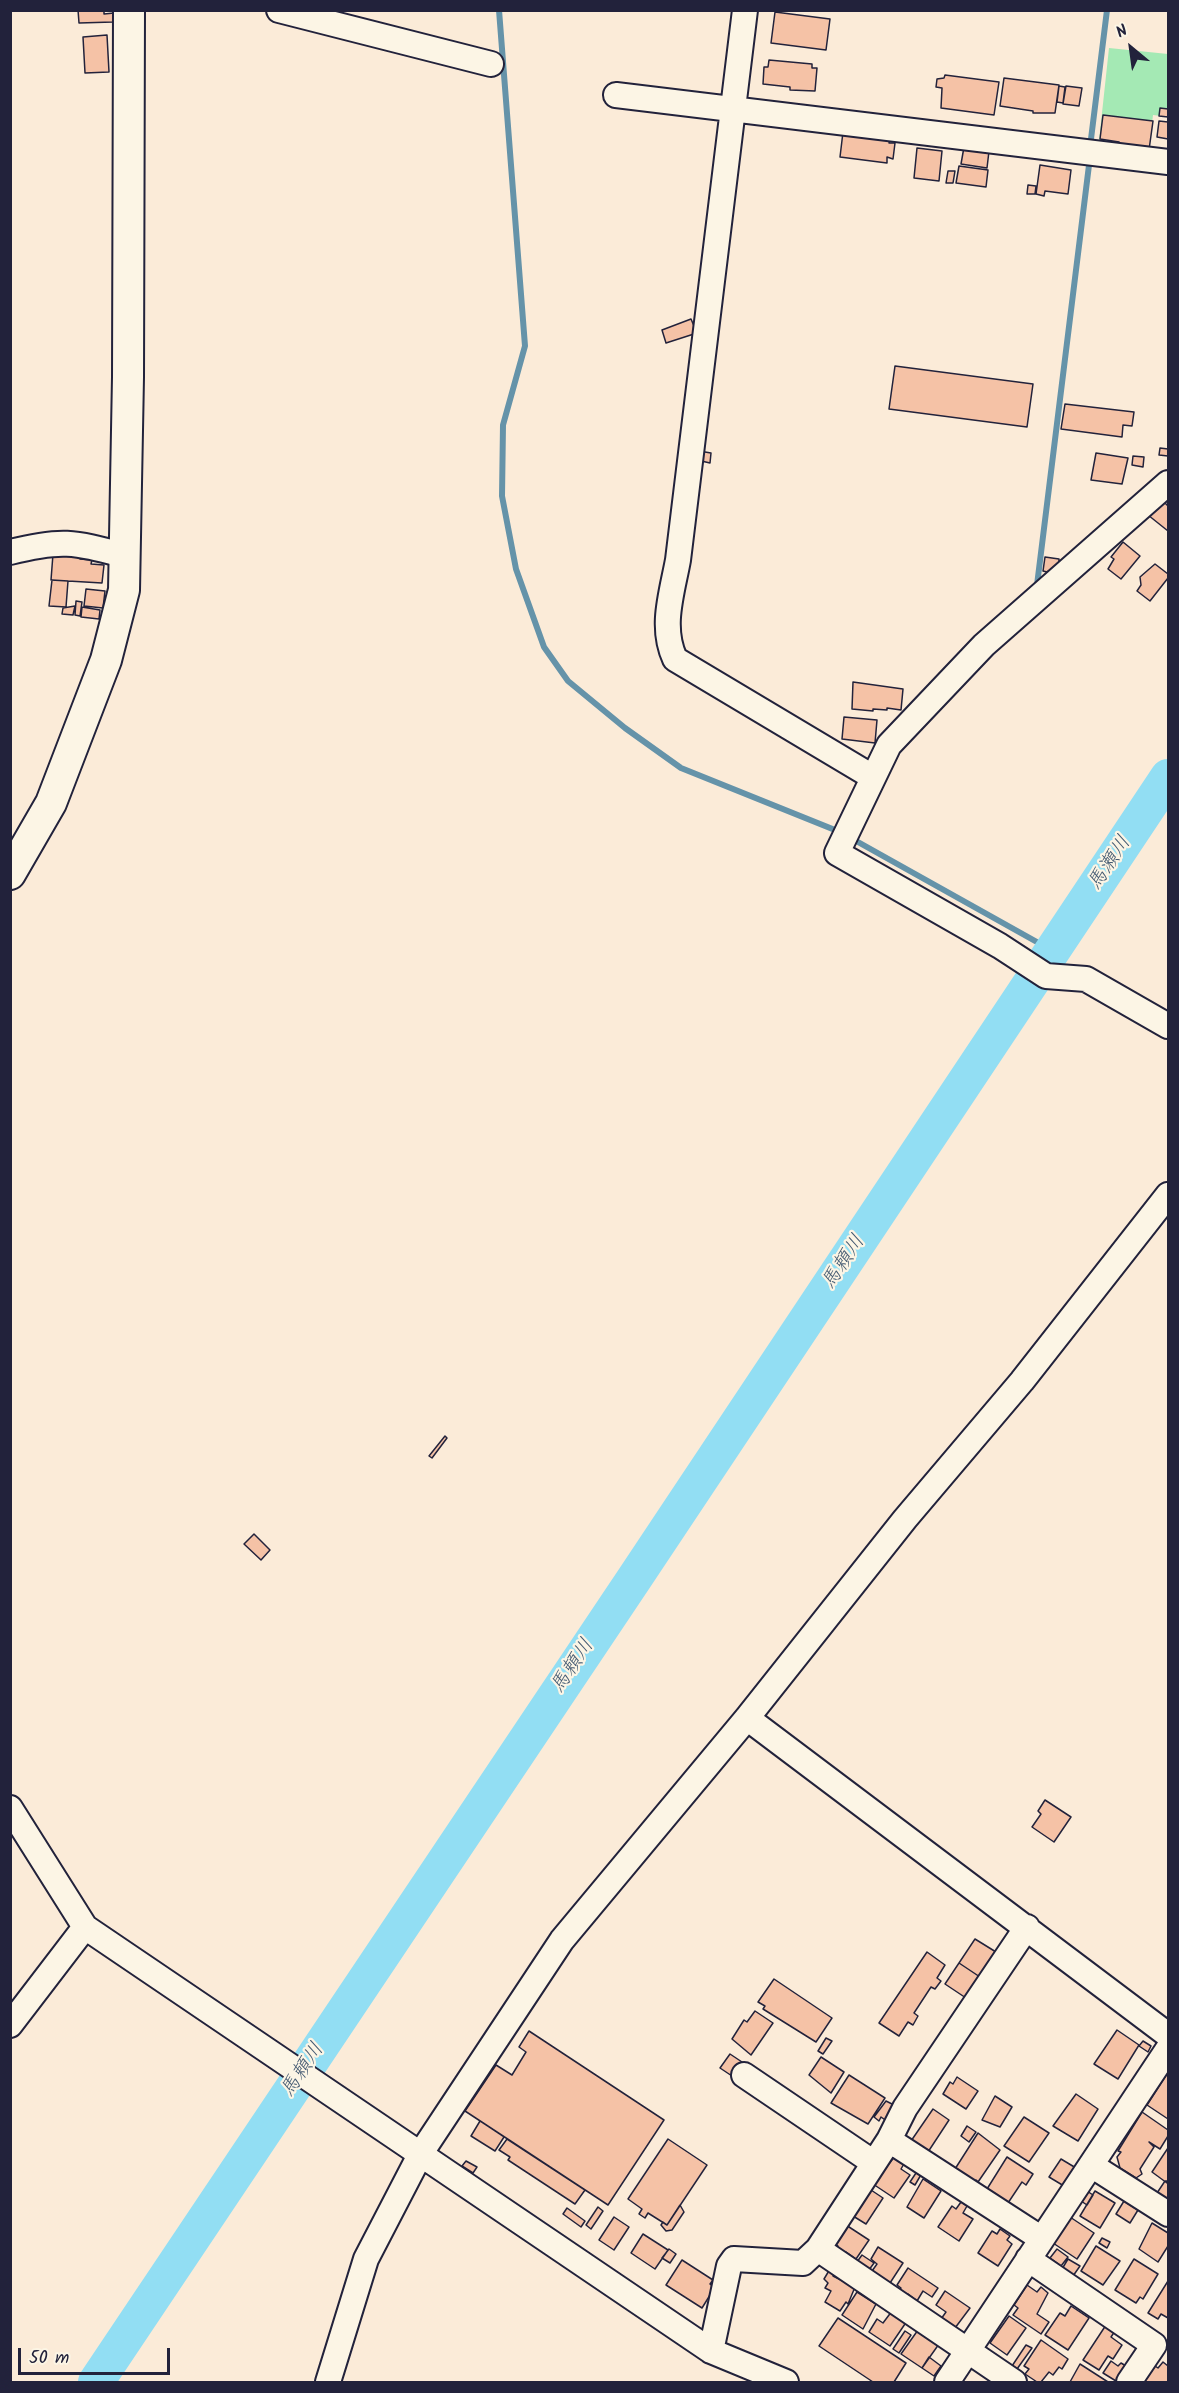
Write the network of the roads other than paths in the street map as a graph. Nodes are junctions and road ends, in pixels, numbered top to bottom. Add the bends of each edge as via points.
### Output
1 (129, 10) edge
2 (279, 10) edge
3 (745, 10) edge
4 (491, 64) dead end
5 (616, 95) dead end
6 (732, 107) junction
7 (1168, 162) edge
8 (1168, 483) edge
9 (10, 552) edge
10 (123, 555) junction
11 (872, 776) junction
12 (10, 874) edge
13 (1168, 1026) edge
14 (1168, 1195) edge
15 (747, 1718) junction
16 (10, 1808) edge
17 (85, 1927) junction
18 (1027, 1927) junction
19 (10, 2025) edge
20 (1168, 2035) edge
21 (1168, 2049) edge
22 (744, 2075) dead end
23 (889, 2140) junction
24 (421, 2153) junction
25 (874, 2163) junction
26 (1091, 2165) junction
27 (1168, 2214) edge
28 (1042, 2239) junction
29 (818, 2249) junction
30 (1028, 2259) junction
31 (711, 2351) junction
32 (968, 2352) junction
33 (328, 2382) edge
34 (786, 2382) edge
35 (947, 2382) edge
36 (1014, 2382) edge
37 (1129, 2382) edge

1 - 10 street via 129,365
2 - 4 street
3 - 6 street
5 - 6 street
6 - 7 street
6 - 11 street via 678,560 666,626 668,644 675,659
8 - 11 street via 984,645 889,745
9 - 10 street via 65,542
10 - 12 street via 124,590 106,660 51,803
11 - 13 street via 837,853 1046,976 1086,979
14 - 15 street
15 - 18 street
15 - 24 street via 562,1940
16 - 17 street
17 - 19 street
17 - 24 street
18 - 20 street
18 - 23 street via 905,2108
21 - 26 street
22 - 25 street
23 - 25 street
23 - 28 street
24 - 31 street
24 - 33 street via 366,2259
25 - 29 street
26 - 27 street
26 - 28 street
28 - 30 street
29 - 31 street via 803,2262 734,2259 729,2266
29 - 32 street
30 - 32 street
30 - 37 street via 1154,2345
31 - 34 street
32 - 35 street
32 - 36 street

